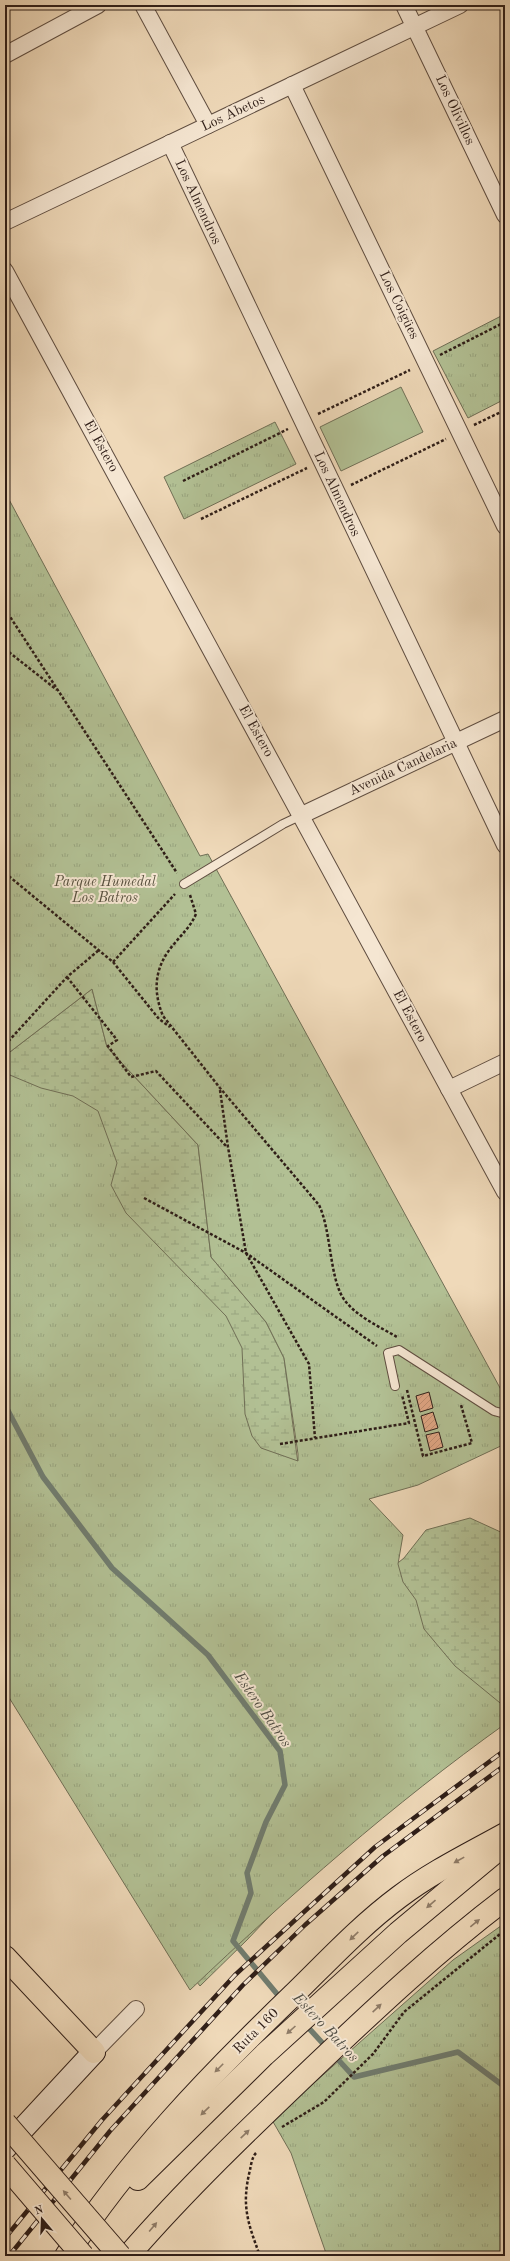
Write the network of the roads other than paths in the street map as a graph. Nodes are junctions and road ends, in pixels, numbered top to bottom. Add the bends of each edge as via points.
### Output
1 (98, 5) edge
2 (143, 5) edge
3 (404, 5) edge
4 (460, 5) edge
5 (415, 26) junction
6 (5, 56) edge
7 (292, 85) junction
8 (208, 125) junction
9 (170, 143) junction
10 (505, 215) edge
11 (5, 222) edge
12 (5, 271) edge
13 (505, 526) edge
14 (505, 718) edge
15 (456, 742) junction
16 (302, 815) junction
17 (505, 845) edge
18 (184, 884) road end
19 (505, 1062) edge
20 (449, 1089) junction
21 (505, 1192) edge
22 (395, 1386) dead end
23 (505, 1414) edge
24 (505, 1834) edge
25 (505, 1845) edge
26 (505, 1899) edge
27 (5, 1957) edge
28 (136, 2008) dead end
29 (94, 2052) junction
30 (5, 2123) edge
31 (5, 2148) edge
32 (5, 2165) edge
33 (66, 2256) edge
34 (72, 2256) edge
35 (83, 2256) edge
36 (120, 2256) edge
37 (128, 2256) edge

1 - 6 street
2 - 8 street
3 - 5 street, Los Olivillos
4 - 5 street, Los Abetos
5 - 7 street, Los Abetos
5 - 10 street, Los Olivillos
7 - 8 street, Los Abetos
7 - 13 street, Los Coigües
8 - 9 street, Los Abetos
9 - 11 street, Los Abetos
9 - 15 street, Los Almendros
12 - 16 street, El Estero
14 - 15 street, Avenida Candelaria
15 - 16 street, Avenida Candelaria
15 - 17 street, Los Almendros
16 - 18 lane
16 - 20 street, El Estero
19 - 20 street
20 - 21 street, El Estero
22 - 23 lane via 388,1353 398,1350 494,1411
24 -> 33 highway, Ruta 160 via 426,1878 398,1897 256,2030 133,2164 94,2213
25 -> 34 highway, Ruta 160 via 440,1896 264,2055 156,2160
37 -> 26 highway via 187,2189 348,2035 420,1969
27 - 29 highway
28 - 29 street
29 - 31 main road
36 -> 30 highway, bridge
32 - 35 highway, bridge

